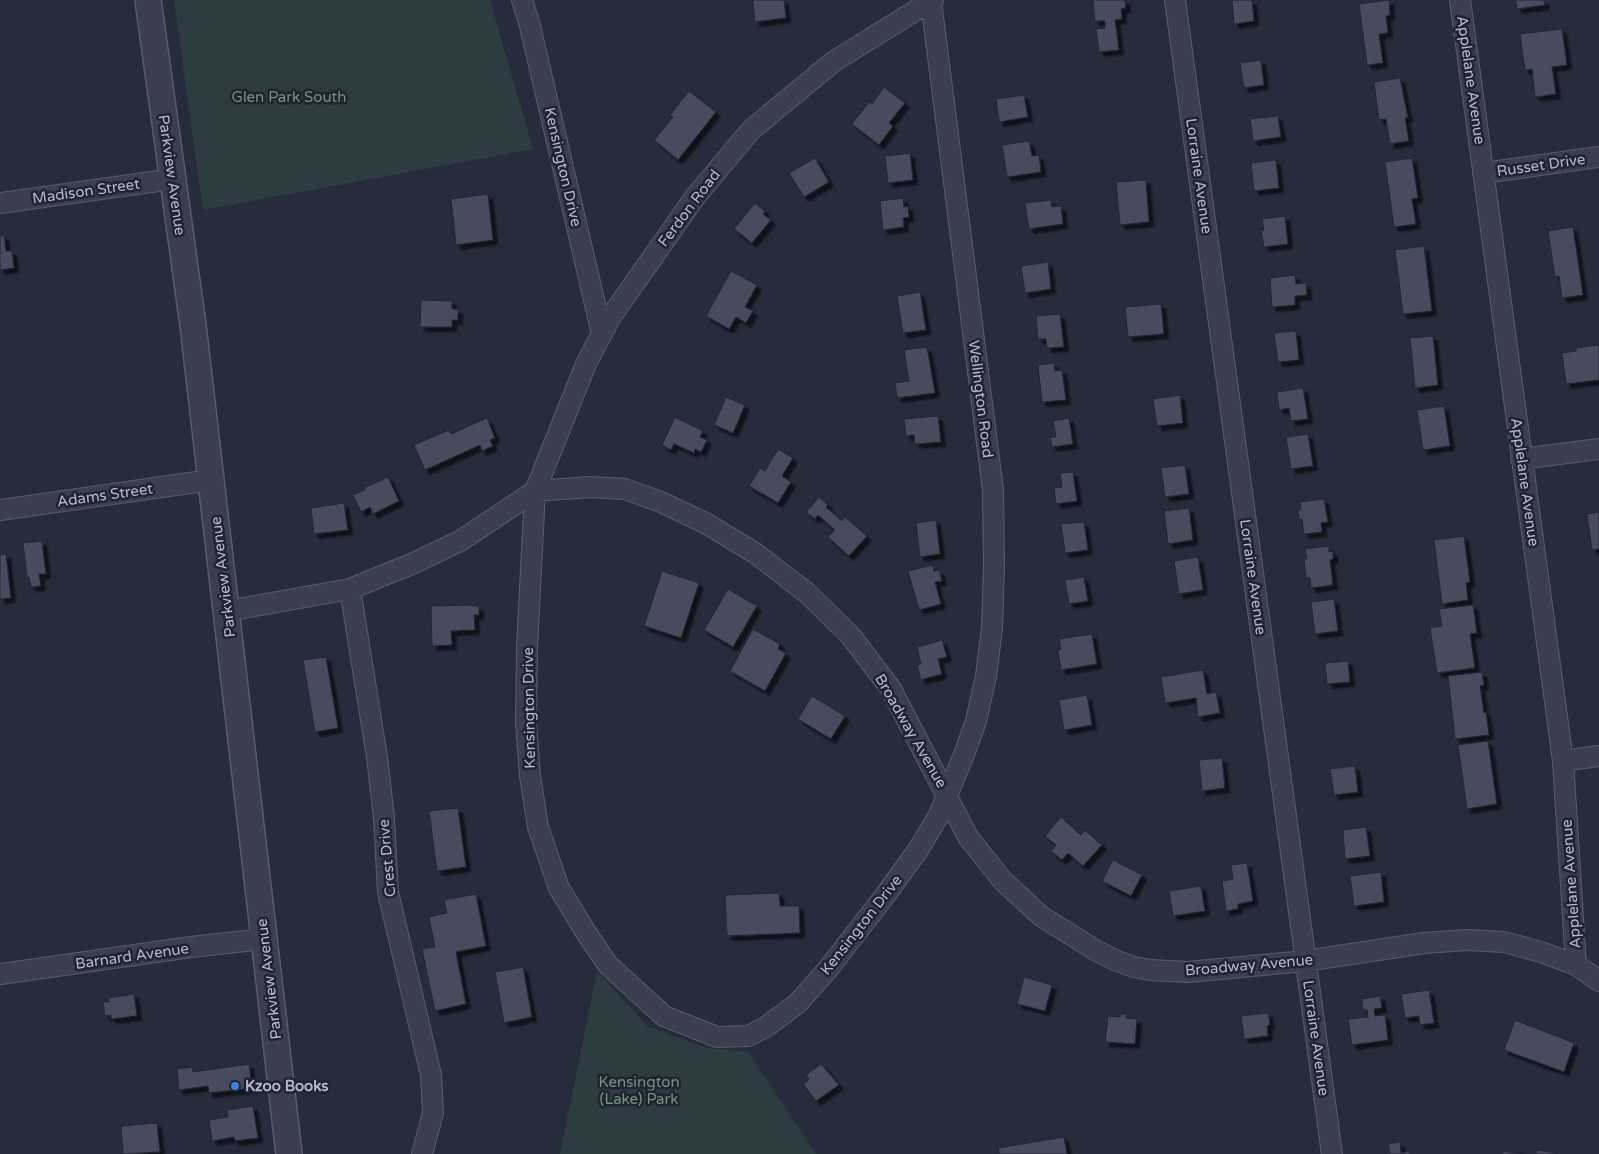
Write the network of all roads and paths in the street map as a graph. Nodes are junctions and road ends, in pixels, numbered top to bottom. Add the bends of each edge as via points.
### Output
1 (148, 0) edge
2 (522, 0) edge
3 (932, 0) edge
4 (1175, 0) edge
5 (1460, 0) edge
6 (1599, 157) edge
7 (1483, 173) junction
8 (173, 179) junction
9 (0, 203) edge
10 (602, 334) junction
11 (1599, 449) edge
12 (1522, 459) junction
13 (211, 480) junction
14 (535, 491) junction
15 (0, 510) edge
16 (350, 588) junction
17 (227, 610) junction
18 (1599, 756) edge
19 (1563, 760) junction
20 (948, 795) junction
21 (264, 939) junction
22 (1305, 961) junction
23 (1576, 965) junction
24 (0, 974) edge
25 (1599, 981) edge
26 (289, 1154) edge
27 (422, 1154) edge
28 (1332, 1154) edge

1 - 8 street, Parkview Avenue
2 - 10 street, Kensington Drive
3 - 10 street, Ferdon Road via 833,62 751,130 695,197 643,269
3 - 20 street, Wellington Road via 993,490 992,628 986,676 976,721
4 - 22 street, Lorraine Avenue
5 - 7 street, Applelane Avenue
6 - 7 street, Russet Drive
7 - 12 street, Applelane Avenue
8 - 9 street, Madison Street
8 - 13 street, Parkview Avenue
10 - 14 street, Ferdon Road via 586,364
11 - 12 street
12 - 19 street, Applelane Avenue
13 - 15 street, Adams Street
13 - 17 street, Parkview Avenue
14 - 16 street, Broadway Avenue via 460,541
14 - 20 street, Broadway Avenue via 590,487 625,489 707,524 761,558 807,593 850,634 891,689
14 - 20 street, Kensington Drive via 526,723 538,827 559,888 585,931 608,965 664,1016 717,1037 748,1036 798,1003 884,897 922,843
16 - 17 street, Broadway Avenue
16 - 27 street, Crest Drive via 377,757 388,892 430,1075 433,1113
17 - 21 street, Parkview Avenue
18 - 19 street
19 - 23 street, Applelane Avenue
20 - 22 street, Broadway Avenue via 968,837 1003,881 1041,916 1117,961 1151,970 1188,972
21 - 24 street, Barnard Avenue
21 - 26 street, Parkview Avenue
22 - 23 street, Broadway Avenue via 1467,940 1504,942
22 - 28 street, Lorraine Avenue
23 - 25 street, Broadway Avenue

